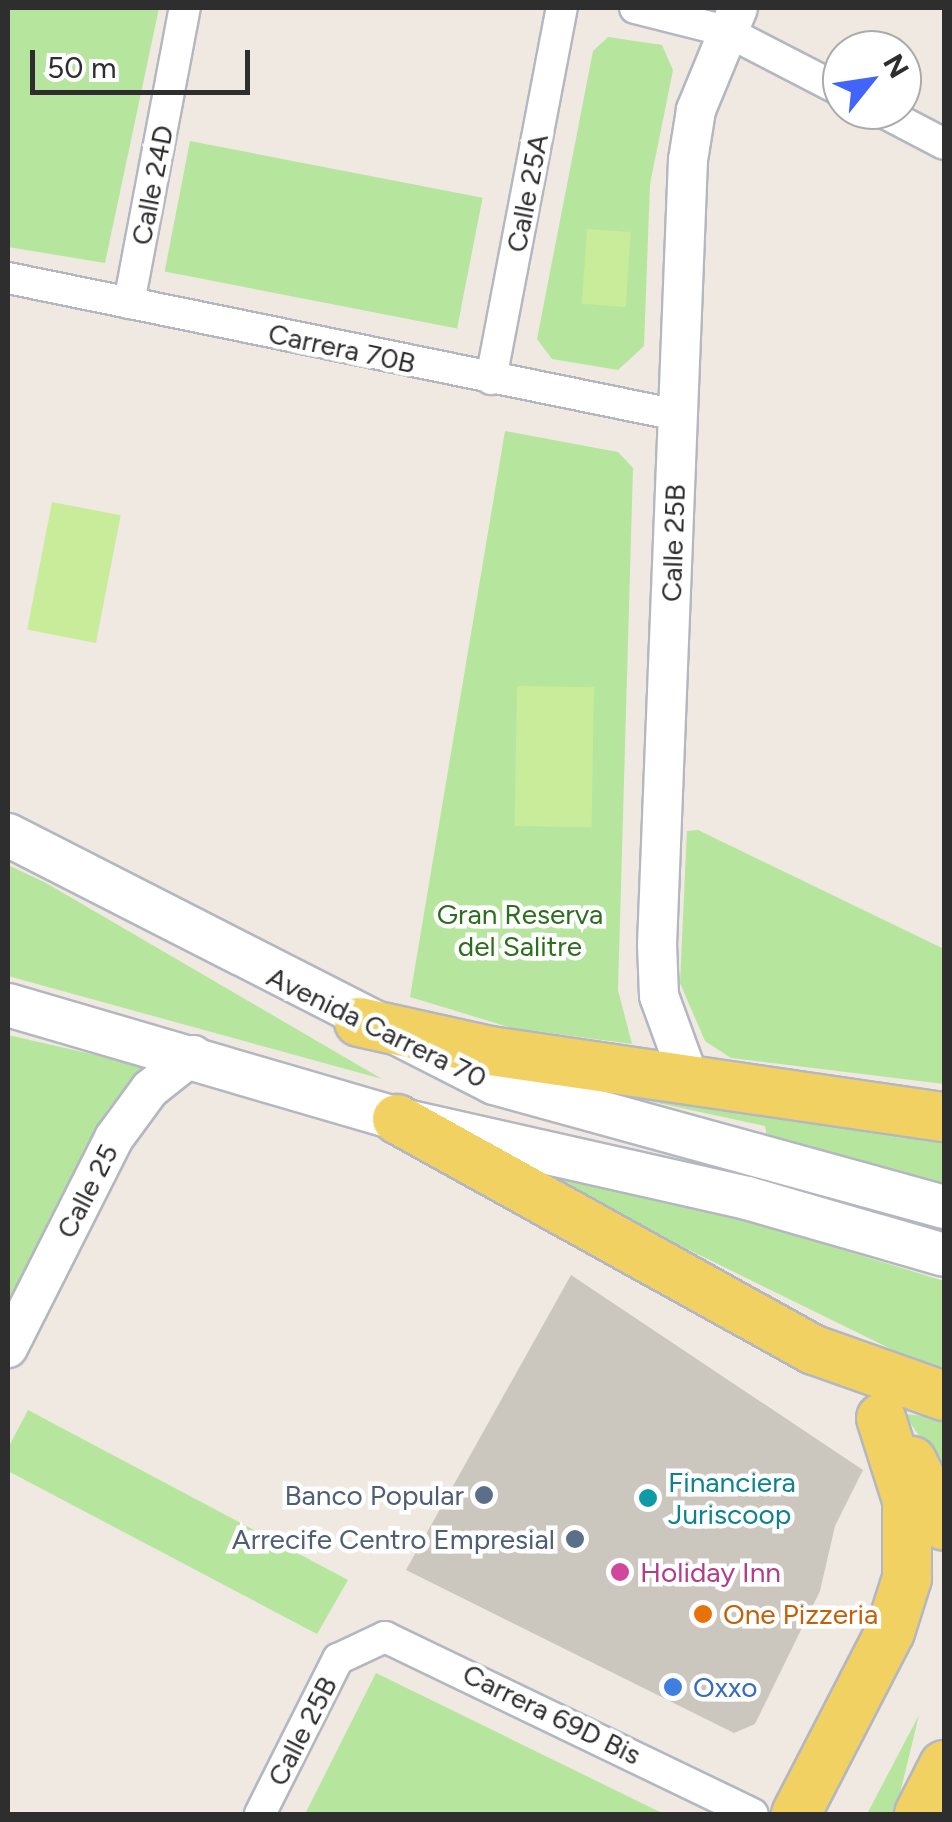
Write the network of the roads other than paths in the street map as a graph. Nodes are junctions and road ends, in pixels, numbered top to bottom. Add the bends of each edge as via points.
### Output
1 (185, 8) edge
2 (562, 8) edge
3 (635, 8) edge
4 (732, 20) edge
5 (822, 78) edge
6 (917, 130) edge
7 (944, 144) edge
8 (8, 278) edge
9 (130, 303) junction
10 (491, 378) junction
11 (677, 415) junction
12 (8, 834) edge
13 (8, 1005) edge
14 (359, 1022) junction
15 (193, 1055) junction
16 (690, 1081) junction
17 (944, 1116) edge
18 (397, 1118) junction
19 (944, 1207) edge
20 (944, 1255) edge
21 (8, 1348) edge
22 (814, 1350) junction
23 (944, 1396) edge
24 (880, 1418) junction
25 (944, 1526) edge
26 (346, 1650) joint
27 (260, 1814) edge
28 (752, 1814) edge
29 (796, 1814) edge

1 - 9 street, Calle 24D
2 - 10 street, Calle 25A
3 - 4 street
4 - 5 street
4 - 11 street, Calle 25B via 688,160
6 - 7 street
8 - 9 street, Carrera 70B
9 - 10 street, Carrera 70B
10 - 11 street, Carrera 70B
11 - 16 street, Calle 25B via 657,944 660,996
12 - 14 main road, Avenida Carrera 70
13 - 15 main road, Avenida Carrera 70
14 - 16 main road
14 - 19 main road, Avenida Carrera 70 via 494,1084
15 - 18 main road, Avenida Carrera 70
15 - 21 street, Calle 25 via 150,1089 114,1138
16 - 17 main road
18 - 20 main road, Avenida Carrera 70 via 747,1198
18 - 22 main road
22 - 23 main road
22 - 24 main road
24 - 25 main road
24 - 29 main road via 907,1500 907,1578 890,1632
26 - 27 street, Calle 25B
26 - 28 street, Carrera 69D Bis via 385,1637

